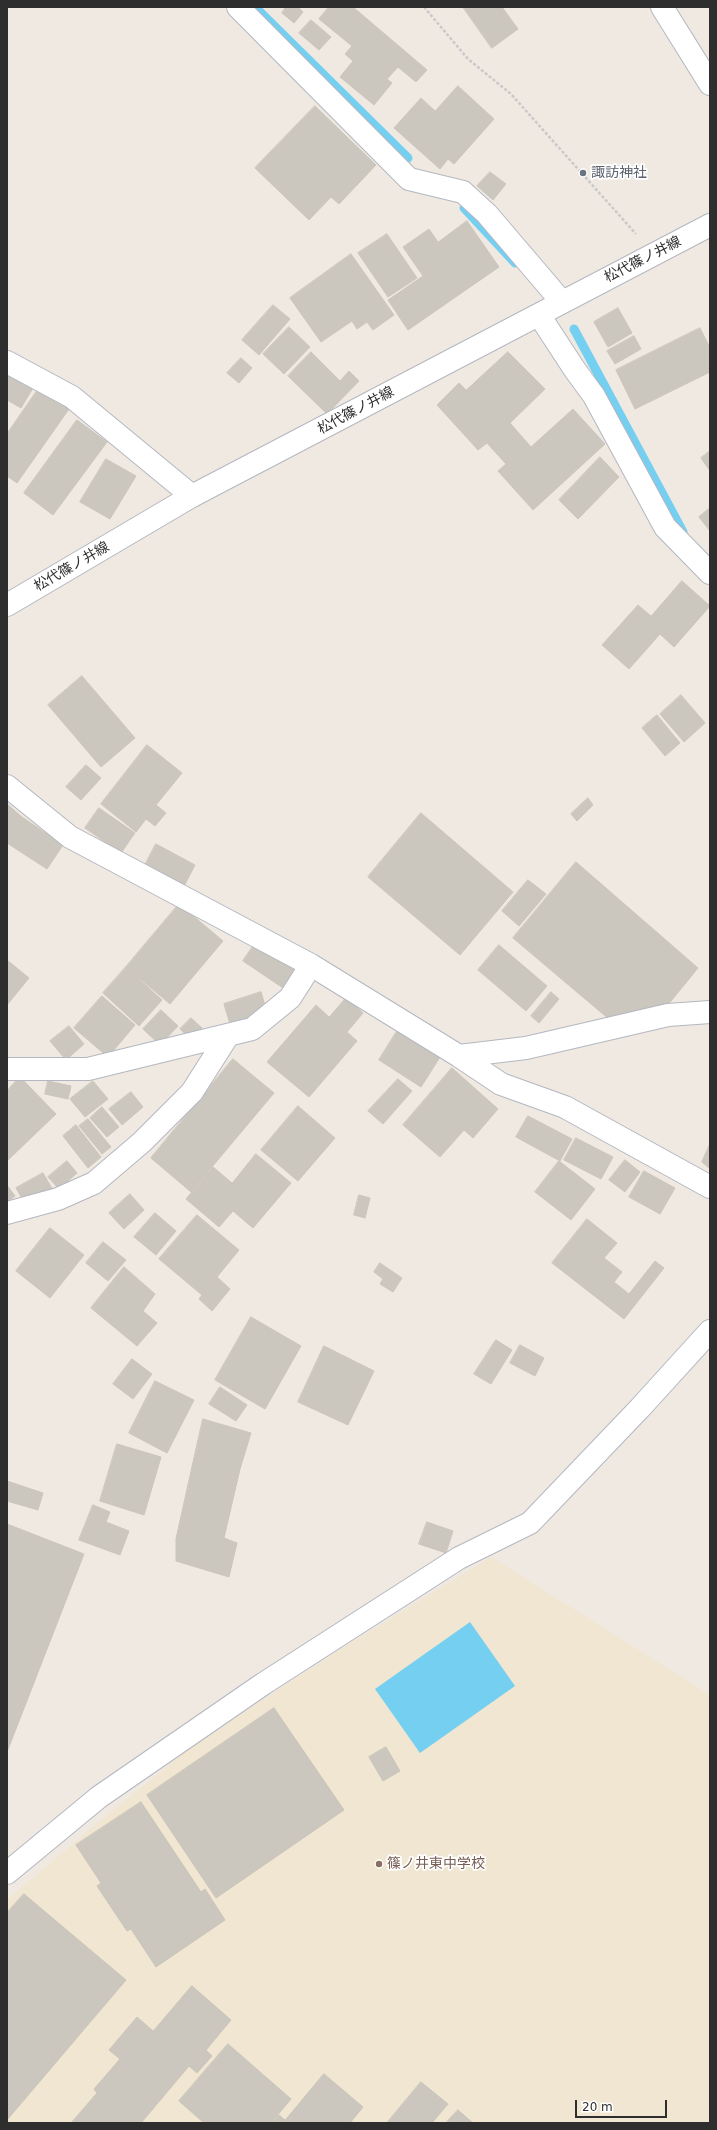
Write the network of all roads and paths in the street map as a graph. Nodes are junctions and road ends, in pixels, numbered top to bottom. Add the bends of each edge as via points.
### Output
1 (238, 7) edge
2 (424, 7) edge
3 (662, 7) edge
4 (710, 84) edge
5 (710, 225) edge
6 (650, 256) junction
7 (562, 302) junction
8 (539, 315) junction
9 (7, 362) edge
10 (192, 496) junction
11 (710, 574) edge
12 (7, 605) edge
13 (7, 786) edge
14 (311, 965) junction
15 (710, 1012) edge
16 (227, 1037) junction
17 (459, 1056) junction
18 (7, 1069) edge
19 (710, 1188) edge
20 (7, 1213) edge
21 (710, 1331) edge
22 (7, 1873) edge

1 - 7 street via 409,179 463,192 483,209
2 - 6 path via 468,59 516,100 642,241
3 - 4 street
5 - 6 street, 松代篠ノ井線
6 - 7 street, 松代篠ノ井線
7 - 8 street, 松代篠ノ井線
8 - 10 street, 松代篠ノ井線
8 - 11 street via 594,396 665,527
9 - 10 street via 72,397
10 - 12 street, 松代篠ノ井線
13 - 14 street via 70,837
14 - 16 street via 290,998 252,1029
14 - 17 street
15 - 17 street via 668,1015 526,1048
16 - 18 street via 88,1069
16 - 20 street via 192,1092 142,1142 94,1183 58,1199
17 - 19 street via 501,1084 565,1107
21 - 22 street via 530,1523 459,1558 262,1684 99,1797

